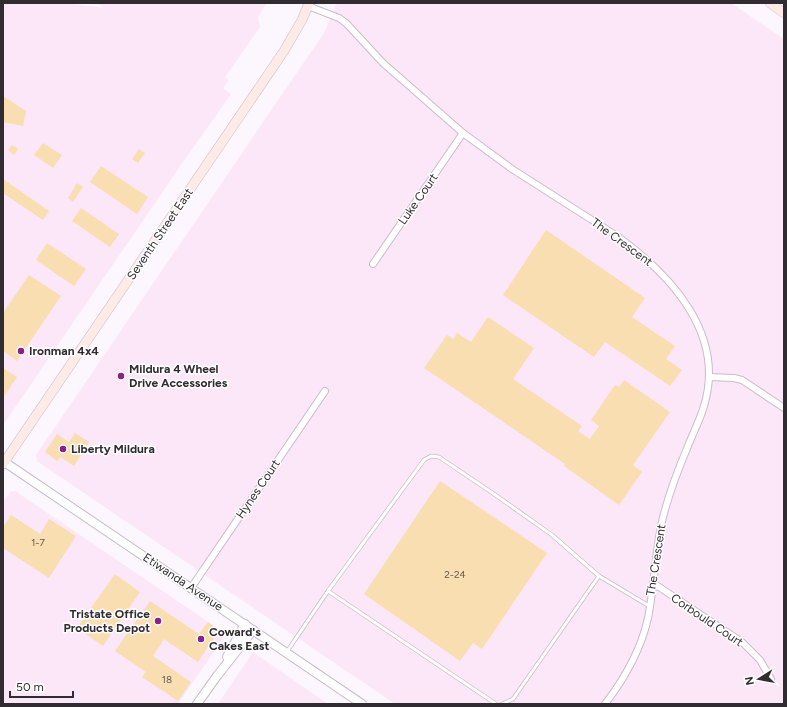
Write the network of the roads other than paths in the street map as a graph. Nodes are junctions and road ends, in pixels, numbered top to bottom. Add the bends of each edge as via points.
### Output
1 (770, 3) edge
2 (309, 5) edge
3 (784, 13) edge
4 (463, 133) junction
5 (372, 264) dead end
6 (709, 377) junction
7 (325, 391) dead end
8 (784, 408) edge
9 (3, 462) edge
10 (599, 576) junction
11 (653, 583) junction
12 (191, 588) junction
13 (328, 591) junction
14 (650, 606) junction
15 (245, 624) junction
16 (253, 630) junction
17 (286, 652) junction
18 (217, 676) junction
19 (771, 679) dead end
20 (199, 702) edge
21 (362, 704) edge
22 (496, 704) edge
23 (502, 704) edge
24 (605, 704) edge

1 - 3 main road
2 - 4 street, The Crescent via 346,23 384,63
2 - 9 main road, Seventh Street East via 284,51
4 - 5 street, Luke Court
4 - 6 street, The Crescent via 488,153 617,236 657,268 685,302 700,329
6 - 8 street via 742,380
6 - 11 street, The Crescent via 704,406 668,497 661,525
7 - 12 street, Hynes Court
9 - 12 street, Etiwanda Avenue
10 - 13 lane via 552,535 439,457 431,456 424,460
10 - 14 lane
10 - 23 lane via 513,699
11 - 14 street, The Crescent
11 - 19 street, Corbould Court via 742,642 760,660
12 - 15 street, Etiwanda Avenue
13 - 17 lane
13 - 22 lane
14 - 24 street, The Crescent via 631,665
15 - 16 street, Etiwanda Avenue
15 - 18 street
16 - 17 street, Etiwanda Avenue
16 - 18 street
17 - 21 street, Etiwanda Avenue
18 - 20 street

